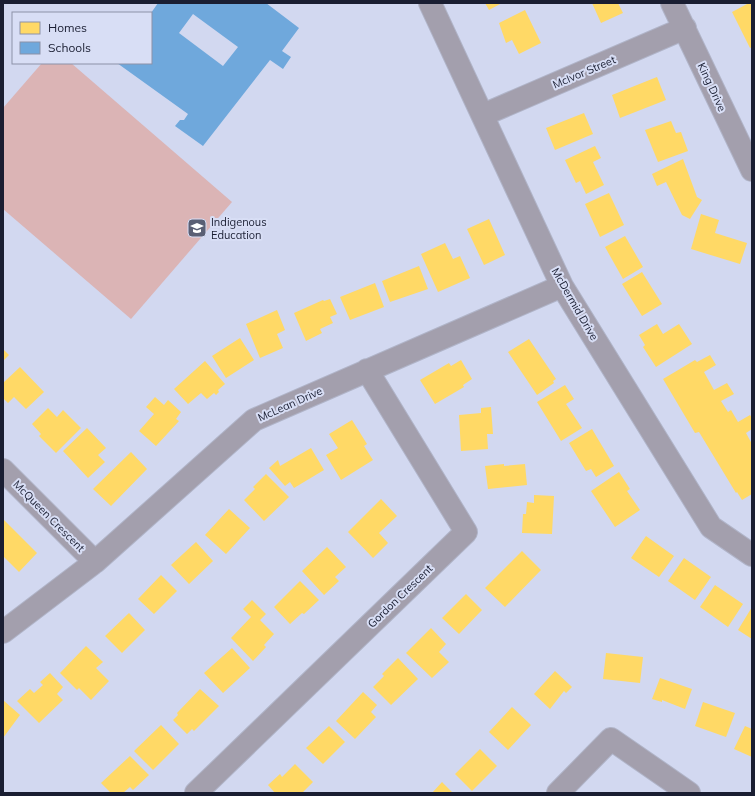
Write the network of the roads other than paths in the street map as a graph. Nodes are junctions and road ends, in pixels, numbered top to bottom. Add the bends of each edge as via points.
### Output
1 (430, 3) edge
2 (672, 3) edge
3 (685, 28) junction
4 (483, 116) junction
5 (752, 170) edge
6 (562, 286) junction
7 (366, 370) junction
8 (3, 470) edge
9 (752, 555) edge
10 (94, 562) junction
11 (3, 632) edge
12 (196, 793) edge
13 (558, 793) edge
14 (689, 793) edge

1 - 4 street, McDermid Drive
2 - 3 street, King Drive
3 - 4 street, McIvor Street
3 - 5 street, King Drive
4 - 6 street, McDermid Drive
6 - 7 street, McLean Drive
6 - 9 street, McDermid Drive via 711,527
7 - 10 street, McLean Drive via 254,420
7 - 12 street, Gordon Crescent via 466,532
8 - 10 street, McQueen Crescent
10 - 11 street, McLean Drive
13 - 14 street via 611,739

